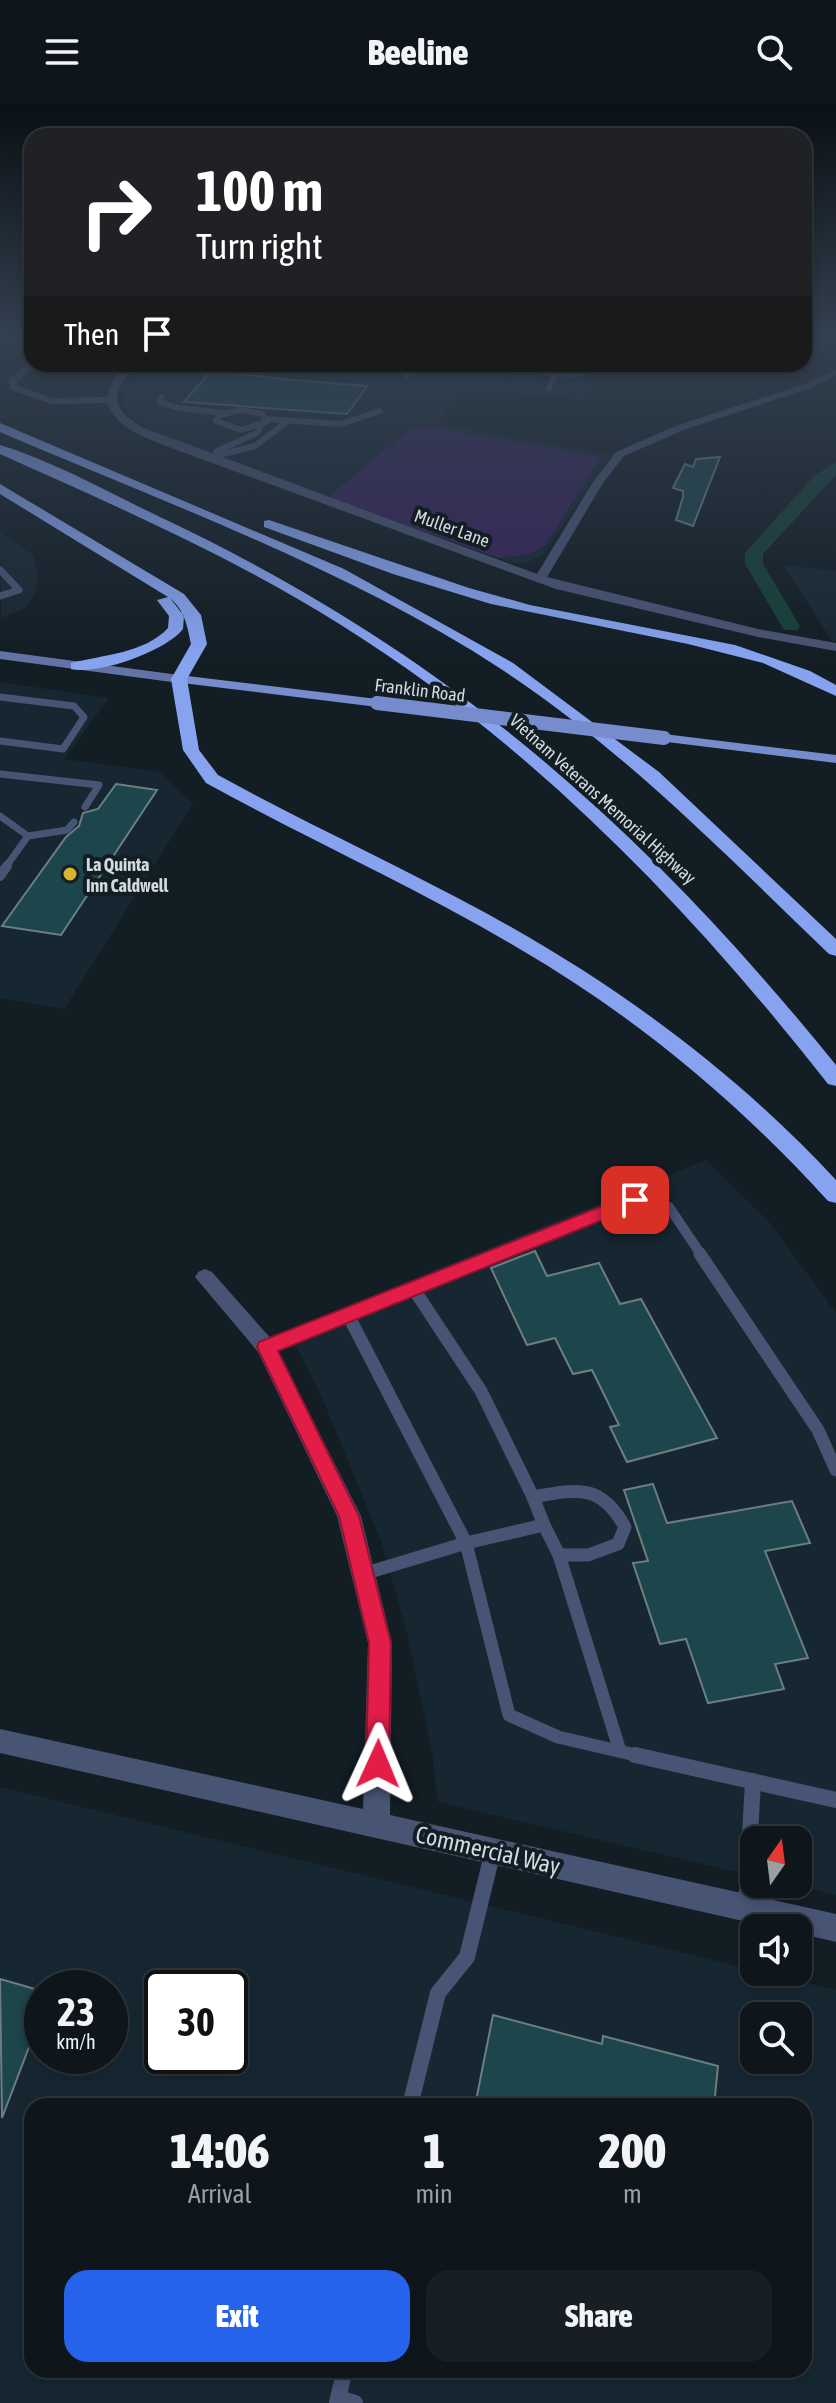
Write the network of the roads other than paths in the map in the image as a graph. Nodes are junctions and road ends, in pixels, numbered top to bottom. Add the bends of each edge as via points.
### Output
1 (40, 443) edge
2 (48, 443) edge
3 (175, 443) edge
4 (234, 443) edge
5 (257, 443) edge
6 (643, 443) edge
7 (0, 449) edge
8 (212, 457) junction
9 (0, 488) edge
10 (133, 571) junction
11 (2, 574) edge
12 (540, 579) junction
13 (0, 596) edge
14 (836, 647) edge
15 (0, 655) edge
16 (77, 666) junction
17 (179, 679) junction
18 (836, 691) edge
19 (0, 697) edge
20 (0, 741) edge
21 (836, 759) edge
22 (0, 774) edge
23 (85, 807) dead end
24 (0, 816) edge
25 (74, 822) dead end
26 (28, 836) junction
27 (0, 876) edge
28 (836, 950) edge
29 (836, 1079) edge
30 (836, 1195) edge
31 (205, 1277) dead end
32 (413, 1288) junction
33 (348, 1315) junction
34 (266, 1347) junction
35 (836, 1470) edge
36 (533, 1497) junction
37 (544, 1525) junction
38 (466, 1543) junction
39 (559, 1555) junction
40 (363, 1574) junction
41 (0, 1741) edge
42 (620, 1751) junction
43 (753, 1781) junction
44 (836, 1800) edge
45 (376, 1825) junction
46 (493, 1851) junction
47 (746, 1908) junction
48 (836, 1928) edge
49 (412, 2098) edge
50 (344, 2378) edge
51 (343, 2401) edge

1 - 28 highway, Vietnam Veterans Memorial Highway via 339,572 507,666 653,776
2 - 18 highway via 409,576 540,611 737,652 789,667
3 - 8 street, Muller Lane
4 - 8 lane
5 - 8 lane
6 - 12 street via 610,465
7 - 29 highway, Vietnam Veterans Memorial Highway via 171,526 333,614 523,748 704,919
8 - 12 street, Muller Lane
9 - 10 highway
10 - 16 highway via 170,605 179,627 159,645
10 - 17 highway via 179,597 193,615 199,644
11 - 13 lane via 19,590
12 - 14 street, Muller Lane
15 - 16 main road, Franklin Road
16 - 17 main road, Franklin Road
17 - 21 main road, Franklin Road, bridge
17 - 30 highway via 191,750 212,779 477,916 581,977 686,1052
19 - 20 lane via 64,705 84,717 63,749
22 - 23 lane via 99,785
24 - 26 lane
25 - 26 lane via 67,830
26 - 27 lane
31 - 34 street
32 - 33 lane
32 - 35 lane via 635,1200 669,1207 818,1430
32 - 36 lane via 481,1391
33 - 34 lane
33 - 38 lane
34 - 40 street via 349,1516
36 - 37 lane
36 - 39 lane via 575,1489 595,1492 615,1505 625,1527 618,1544 588,1555
37 - 38 lane
37 - 39 lane
38 - 40 lane
38 - 42 lane via 509,1715 558,1737
39 - 42 lane
40 - 45 street via 380,1643
41 - 45 street, Commercial Way
42 - 43 lane
43 - 44 lane
43 - 47 lane
45 - 46 street, Commercial Way
46 - 47 street, Commercial Way
46 - 49 lane via 467,1957 438,1993
47 - 48 street, Commercial Way
50 - 51 lane

